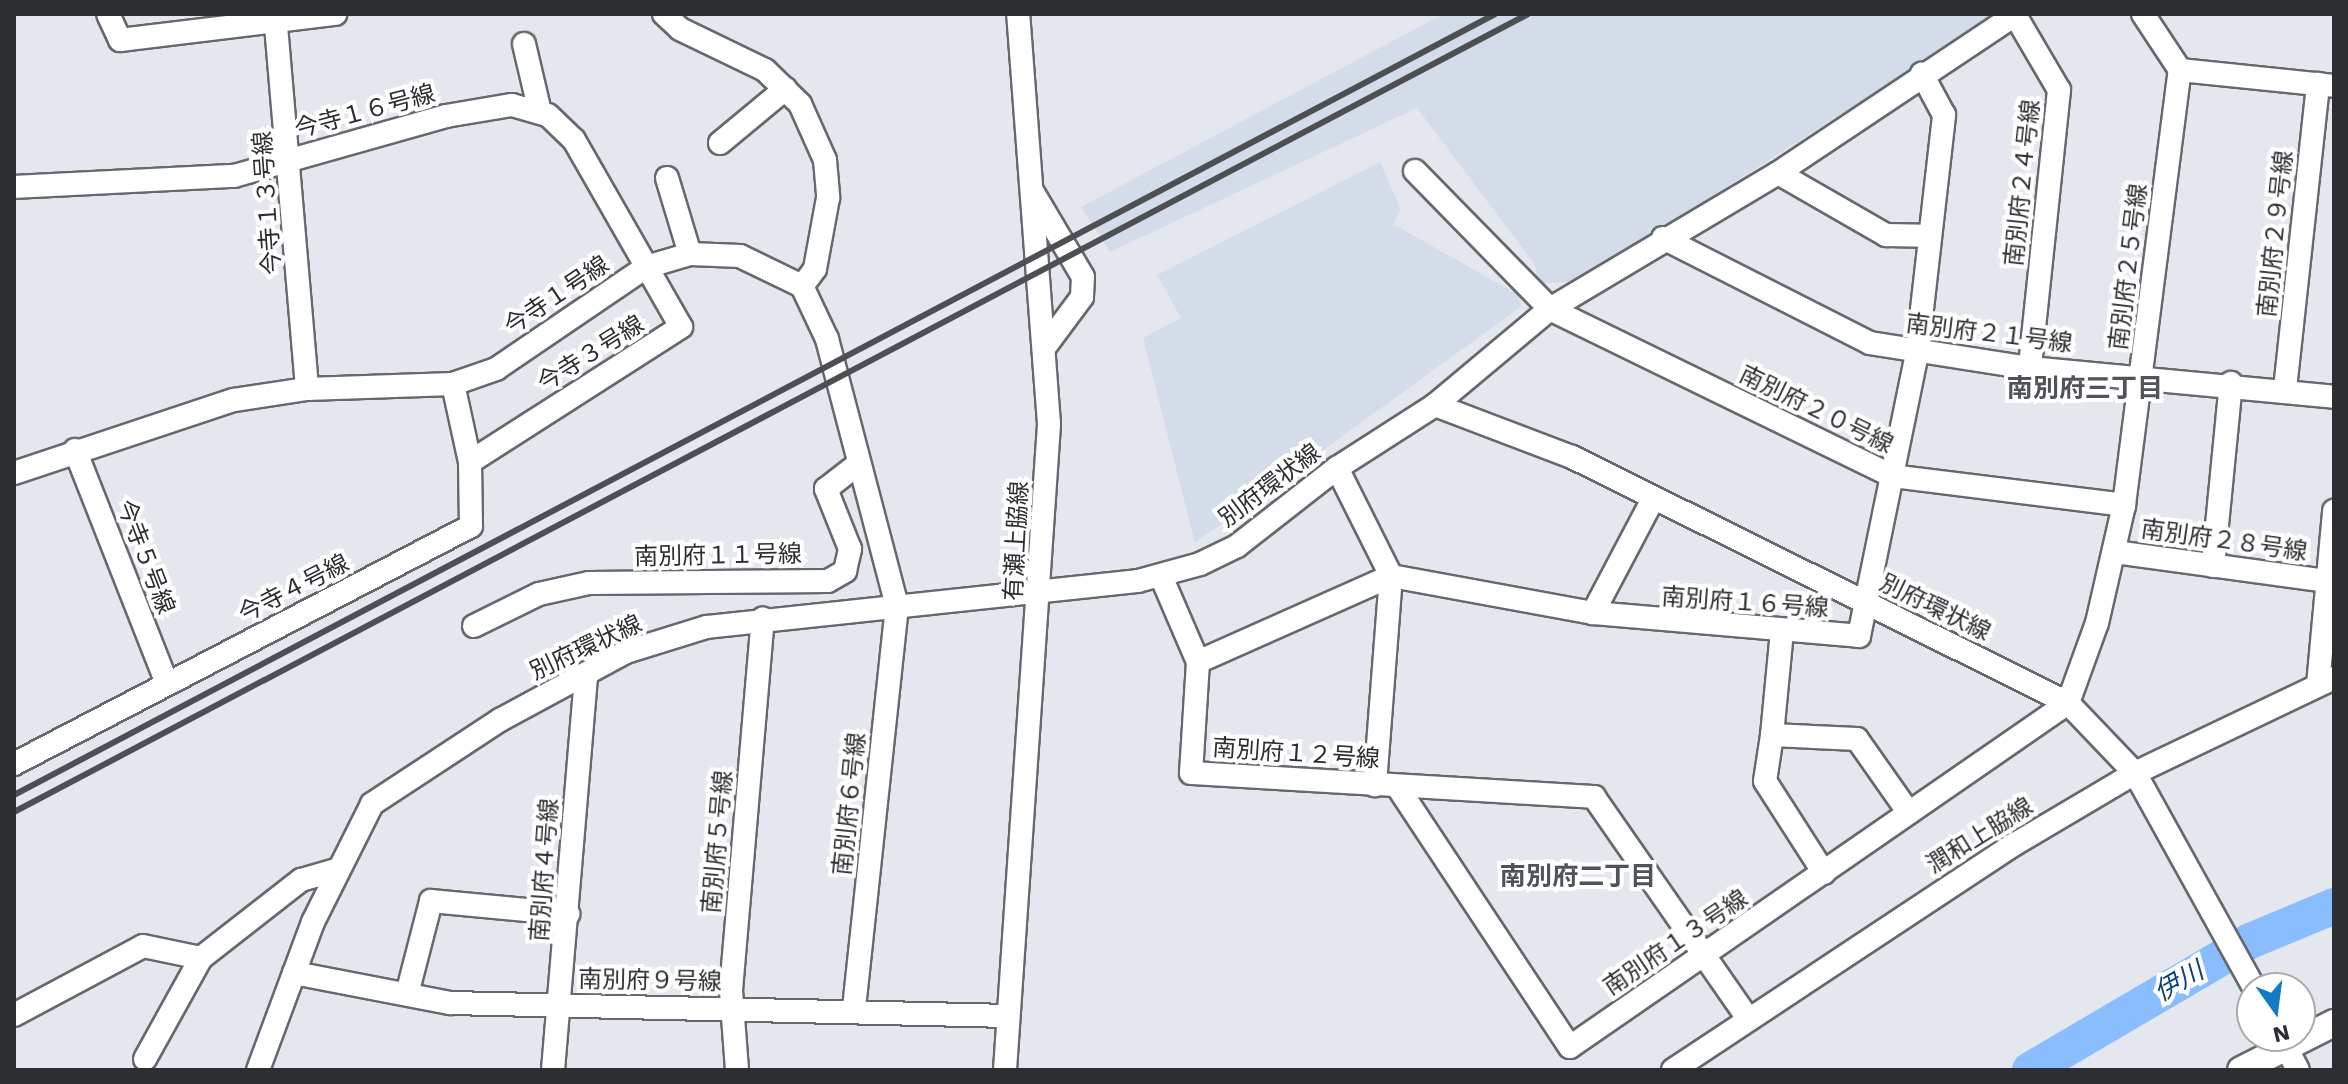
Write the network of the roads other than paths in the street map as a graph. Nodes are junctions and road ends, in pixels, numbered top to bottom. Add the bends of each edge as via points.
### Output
1 (108, 14) edge
2 (335, 14) edge
3 (664, 14) edge
4 (1018, 14) edge
5 (2016, 14) edge
6 (2143, 14) edge
7 (276, 19) edge
8 (524, 44) dead end
9 (2180, 70) junction
10 (1922, 74) junction
11 (2326, 85) edge
12 (785, 89) junction
13 (540, 112) junction
14 (720, 143) dead end
15 (293, 159) junction
16 (1415, 171) dead end
17 (1778, 173) junction
18 (667, 178) dead end
19 (14, 187) edge
20 (1032, 189) junction
21 (1925, 236) junction
22 (1663, 238) junction
23 (690, 254) junction
24 (646, 267) junction
25 (802, 286) junction
26 (1550, 309) junction
27 (1044, 348) junction
28 (1917, 353) junction
29 (2030, 368) junction
30 (2142, 375) junction
31 (2231, 383) junction
32 (453, 384) junction
33 (307, 389) junction
34 (2285, 389) junction
35 (2334, 397) edge
36 (1435, 405) junction
37 (75, 450) junction
38 (470, 462) junction
39 (854, 467) junction
40 (1337, 468) junction
41 (14, 473) edge
42 (1892, 476) junction
43 (1653, 499) junction
44 (2124, 505) junction
45 (2334, 511) edge
46 (2115, 552) junction
47 (2213, 566) junction
48 (1161, 576) junction
49 (1391, 576) junction
50 (2326, 581) junction
51 (1040, 590) junction
52 (1861, 600) junction
53 (897, 606) junction
54 (1593, 613) junction
55 (763, 618) junction
56 (474, 626) dead end
57 (1782, 631) junction
58 (1198, 662) junction
59 (586, 673) junction
60 (2326, 682) edge
61 (167, 684) junction
62 (2068, 703) junction
63 (1772, 735) junction
64 (14, 764) edge
65 (2135, 773) junction
66 (1386, 786) junction
67 (1909, 813) junction
68 (336, 870) junction
69 (1824, 873) junction
70 (568, 914) junction
71 (1704, 954) junction
72 (201, 958) junction
73 (2245, 972) edge
74 (294, 973) junction
75 (407, 994) junction
76 (563, 1006) junction
77 (732, 1008) junction
78 (854, 1008) junction
79 (14, 1015) edge
80 (1008, 1016) junction
81 (1747, 1017) junction
82 (2334, 1023) edge
83 (2316, 1034) edge
84 (2285, 1052) edge
85 (145, 1059) dead end
86 (258, 1070) edge
87 (553, 1070) edge
88 (737, 1070) edge
89 (1005, 1070) edge
90 (1673, 1070) edge
91 (2241, 1070) edge

1 - 7 street via 120,40
2 - 7 street
3 - 12 street via 765,70
4 - 20 street, 有瀬上脇線
5 - 10 street
5 - 29 street, 南別府２４号線 via 2059,90
6 - 9 street
7 - 15 street, 今寺１３号線
8 - 13 street
9 - 11 street
9 - 30 street, 南別府２５号線
10 - 17 street
10 - 21 street via 1944,115
11 - 34 street, 南別府２９号線
12 - 14 street
12 - 25 street via 800,104 825,160 828,198 815,269
13 - 15 street, 今寺１６号線 via 512,105 446,116
13 - 24 street via 574,140
15 - 19 street, 今寺１６号線 via 234,176
15 - 33 street, 今寺１３号線
16 - 26 street, 南別府２０号線
17 - 21 street via 1886,235
17 - 22 street
18 - 23 street
20 - 27 street, 有瀬上脇線
20 - 27 street via 1083,277 1082,297
21 - 28 street
22 - 26 street
22 - 28 street, 南別府２１号線 via 1870,343
23 - 24 street, 今寺１号線
23 - 25 street, 今寺１号線 via 740,256
24 - 32 street, 今寺１号線 via 496,369
24 - 38 street, 今寺３号線 via 681,327
25 - 39 street via 827,339
26 - 36 street
26 - 42 street, 南別府２０号線
27 - 51 street, 有瀬上脇線 via 1049,424
28 - 29 street, 南別府２１号線
28 - 42 street
29 - 30 street, 南別府２１号線
30 - 31 street, 南別府２１号線
30 - 44 street, 南別府２５号線
31 - 34 street, 南別府２１号線
31 - 47 street
32 - 33 street, 今寺１号線
32 - 38 street, 今寺４号線
33 - 37 street, 今寺１号線 via 179,414
34 - 35 street, 南別府２１号線
36 - 40 street, 別府環状線
36 - 43 street, 別府環状線 via 1484,418
37 - 41 street, 今寺１号線
37 - 61 street, 今寺５号線
38 - 61 street, 今寺４号線 via 471,526
39 - 53 street
39 - 56 street, 南別府１１号線 via 826,489 850,549 845,571 828,581 589,583 539,594
40 - 48 street, 別府環状線 via 1237,546
40 - 49 street
42 - 44 street, 南別府２０号線
42 - 52 street
43 - 52 street, 別府環状線
43 - 54 street
44 - 46 street, 南別府２５号線
45 - 50 street
46 - 47 street, 南別府２８号線
46 - 62 street, 南別府２５号線
47 - 50 street, 南別府２８号線
48 - 51 street, 別府環状線
48 - 58 street
49 - 54 street
49 - 58 street
49 - 66 street
50 - 60 street
51 - 53 street, 別府環状線
51 - 80 street, 有瀬上脇線
52 - 57 street, 南別府１６号線 via 1859,636
52 - 62 street, 別府環状線
53 - 55 street, 別府環状線
53 - 78 street, 南別府６号線
54 - 57 street, 南別府１６号線
55 - 59 street, 別府環状線 via 707,627
55 - 77 street, 南別府５号線
57 - 63 street
58 - 66 street, 南別府１２号線 via 1191,773
59 - 68 street, 別府環状線 via 416,771 372,804
59 - 70 street, 南別府４号線
60 - 65 street, 潤和上脇線
61 - 64 street, 今寺４号線
62 - 65 street, 別府環状線
62 - 67 street, 南別府１３号線
63 - 67 street via 1857,739
63 - 69 street via 1765,781
65 - 73 street, 別府環状線
65 - 81 street, 潤和上脇線
66 - 71 street, 南別府１２号線 via 1594,797
66 - 71 street, 南別府１３号線 via 1570,1047
67 - 69 street, 南別府１３号線
68 - 72 street via 301,880
68 - 74 street, 別府環状線
69 - 71 street, 南別府１３号線
70 - 75 street via 431,901
70 - 76 street, 南別府４号線
71 - 81 street, 南別府１２号線
72 - 79 street via 143,946
72 - 85 street
74 - 75 street, 南別府９号線
74 - 86 street, 別府環状線
75 - 76 street, 南別府９号線
76 - 77 street, 南別府９号線
76 - 87 street, 南別府４号線
77 - 78 street, 南別府９号線
77 - 88 street, 南別府５号線
78 - 80 street, 南別府９号線
80 - 89 street, 有瀬上脇線
81 - 90 street, 潤和上脇線
82 - 83 main road
84 - 91 main road

